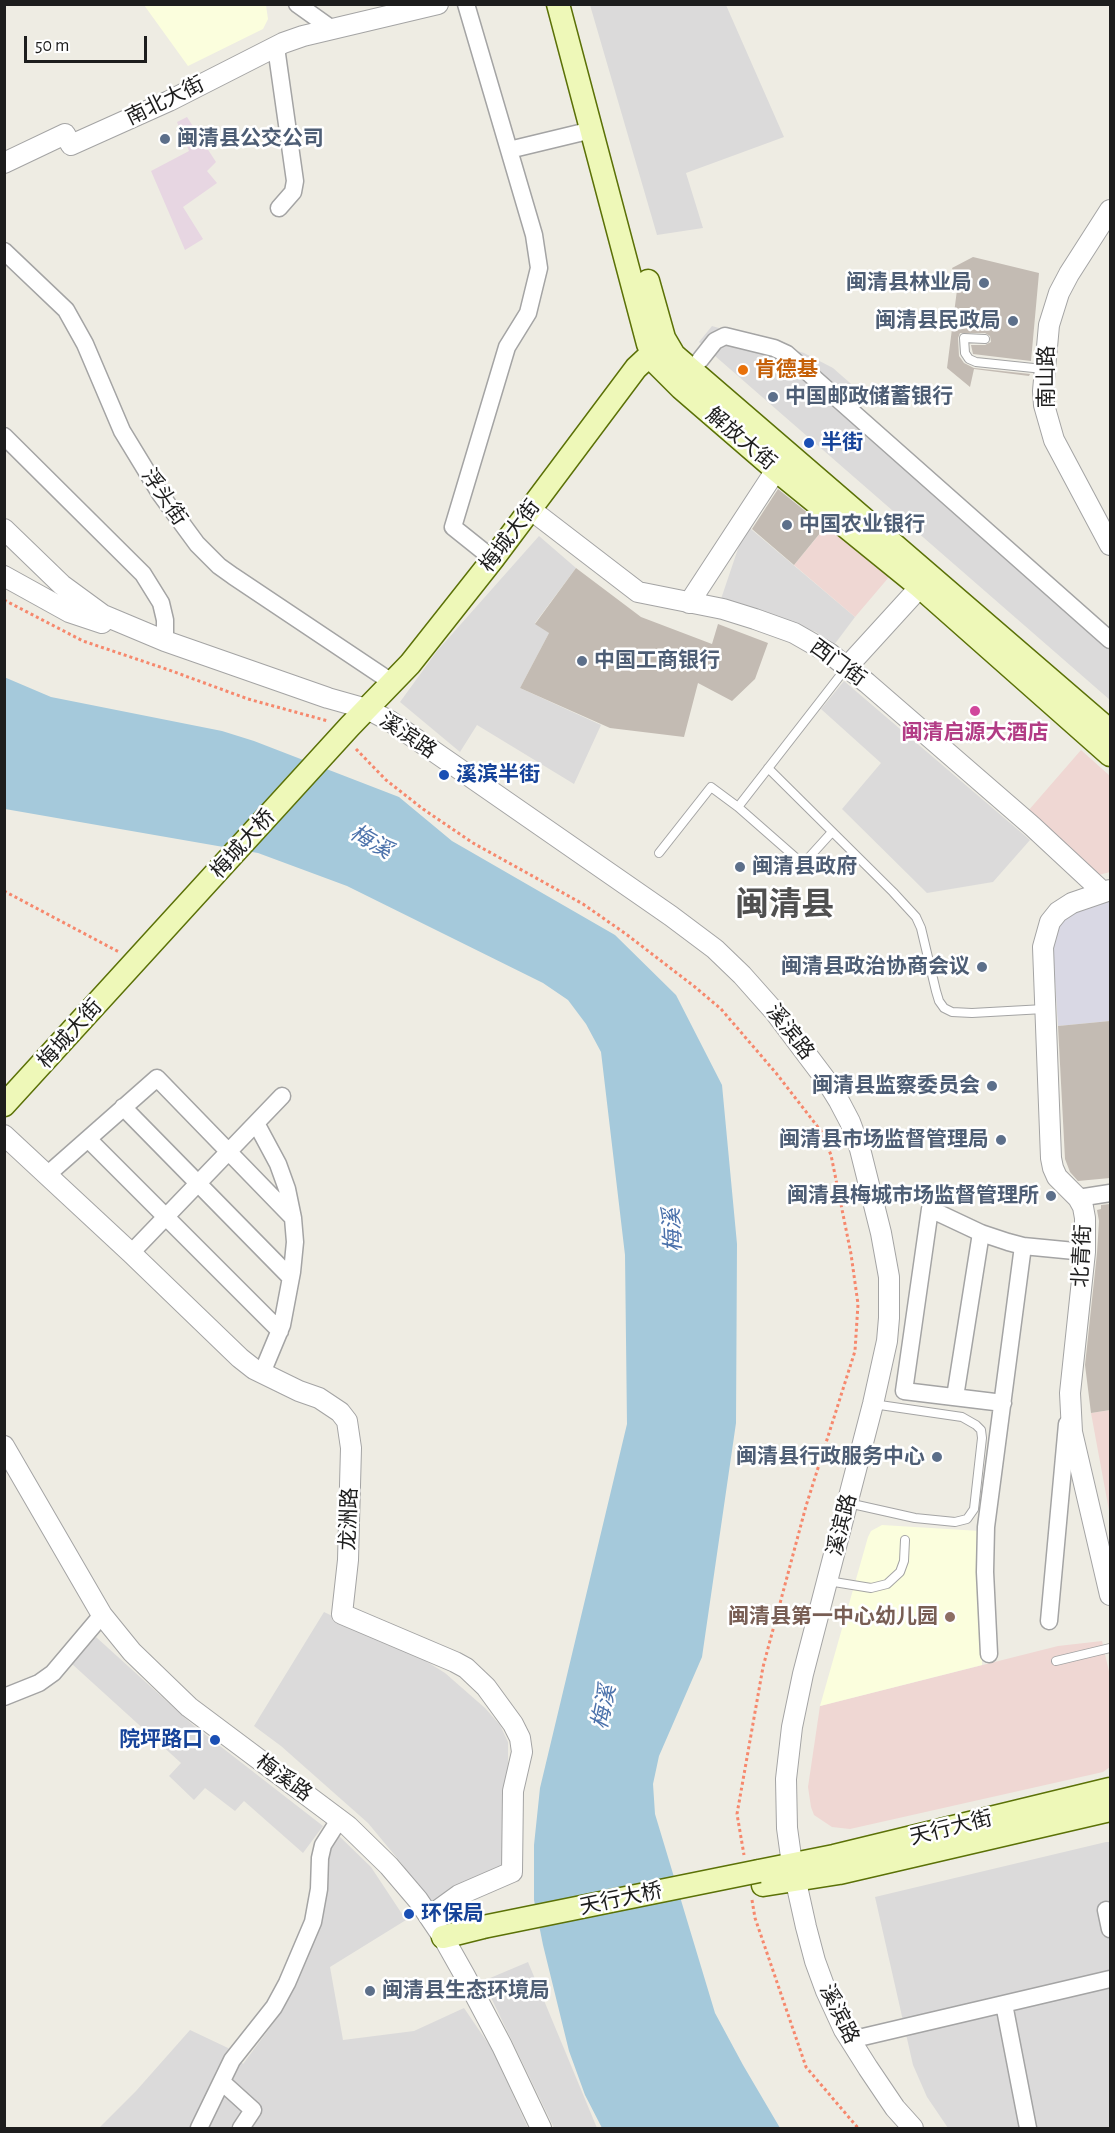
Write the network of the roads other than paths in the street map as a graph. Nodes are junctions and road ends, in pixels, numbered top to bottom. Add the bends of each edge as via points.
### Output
1 (297, 4) edge
2 (438, 4) edge
3 (466, 4) edge
4 (558, 4) edge
5 (574, 4) edge
6 (332, 29) junction
7 (276, 47) junction
8 (592, 130) junction
9 (509, 150) junction
10 (7, 156) edge
11 (279, 208) dead end
12 (1110, 210) edge
13 (4, 250) edge
14 (985, 339) dead end
15 (660, 351) junction
16 (700, 360) dead end
17 (1044, 369) junction
18 (4, 436) edge
19 (776, 470) junction
20 (530, 509) junction
21 (4, 528) edge
22 (1110, 545) edge
23 (493, 560) junction
24 (4, 576) edge
25 (920, 587) junction
26 (689, 603) junction
27 (1110, 622) edge
28 (1091, 623) junction
29 (140, 632) junction
30 (1110, 640) edge
31 (165, 641) junction
32 (847, 667) junction
33 (393, 683) junction
34 (367, 709) junction
35 (350, 726) joint
36 (1110, 731) edge
37 (1110, 755) edge
38 (768, 768) junction
39 (738, 807) junction
40 (832, 832) junction
41 (659, 853) dead end
42 (1107, 891) edge
43 (136, 962) joint
44 (1044, 1009) junction
45 (282, 1096) dead end
46 (4, 1106) edge
47 (123, 1107) junction
48 (256, 1123) junction
49 (4, 1135) edge
50 (88, 1139) junction
51 (228, 1151) junction
52 (47, 1175) junction
53 (198, 1183) junction
54 (1110, 1193) edge
55 (1078, 1198) junction
56 (165, 1217) junction
57 (293, 1218) junction
58 (981, 1233) junction
59 (1023, 1246) junction
60 (131, 1252) junction
61 (1086, 1252) junction
62 (291, 1278) junction
63 (280, 1331) junction
64 (262, 1373) junction
65 (1070, 1394) junction
66 (955, 1397) junction
67 (1003, 1403) junction
68 (873, 1404) junction
69 (4, 1446) edge
70 (848, 1503) junction
71 (906, 1540) dead end
72 (828, 1581) junction
73 (1110, 1594) edge
74 (102, 1615) junction
75 (1049, 1621) dead end
76 (1110, 1648) edge
77 (989, 1654) dead end
78 (1056, 1662) dead end
79 (4, 1697) edge
80 (1110, 1789) edge
81 (1110, 1810) edge
82 (339, 1820) junction
83 (793, 1872) junction
84 (1106, 1910) dead end
85 (430, 1916) junction
86 (1110, 1929) edge
87 (447, 1943) junction
88 (1110, 1979) edge
89 (1004, 2004) junction
90 (850, 2040) junction
91 (222, 2082) junction
92 (199, 2128) edge
93 (241, 2128) edge
94 (541, 2128) edge
95 (914, 2128) edge
96 (1028, 2128) edge

1 - 6 street
2 - 6 street, 南北大街
3 - 9 street
4 - 8 main road, 解放大街
5 - 15 main road, 解放大街 via 660,325
6 - 7 street, 南北大街
7 - 10 street, 南北大街 via 71,145 65,134
7 - 11 street via 295,181 293,192
8 - 9 street
8 - 15 main road, 解放大街
9 - 23 street via 534,235 539,268 528,313 507,347 453,527
12 - 17 street, 南山路 via 1059,293 1049,325
13 - 33 street, 浮头街 via 66,310 122,431 197,544 233,576
14 - 17 lane via 964,338 969,359
15 - 19 main road, 解放大街 via 657,364 672,380
15 - 20 main road, 梅城大街 via 636,368
15 - 36 main road, 解放大街 via 674,355
16 - 28 street via 715,341 725,336 787,354
17 - 22 street, 南山路 via 1044,405 1054,440
18 - 31 street via 143,574 161,603
19 - 25 main road, 解放大街
19 - 26 street
20 - 23 main road, 梅城大街
20 - 26 street, 西门街 via 638,592
21 - 29 street, 溪滨路 via 79,599
23 - 33 main road, 梅城大街
24 - 29 street via 69,612
25 - 32 street
25 - 37 main road, 解放大街
26 - 32 street, 西门街 via 723,609 794,633
27 - 28 street
28 - 30 street
29 - 31 street, 溪滨路
31 - 34 street, 溪滨路
32 - 38 lane
32 - 42 street, 西门街
33 - 34 main road, 梅城大街
34 - 35 main road, 梅城大街
34 - 68 street, 溪滨路 via 390,721 689,929 742,975 793,1034 850,1122 881,1233 889,1277 889,1318
35 - 43 main road, 梅城大桥
38 - 39 lane
38 - 40 lane
39 - 40 lane via 803,864
39 - 41 lane via 711,787
40 - 44 lane via 916,917 944,1008 966,1013
42 - 44 street, 北青街 via 1071,903 1050,922 1043,947
43 - 46 main road, 梅城大街
44 - 55 street, 北青街 via 1051,1158 1057,1177
45 - 48 street
47 - 50 street
47 - 51 street via 157,1078
47 - 53 street
48 - 51 street
48 - 57 street via 278,1164
49 - 52 street, 龙洲路
50 - 52 street
50 - 56 street
51 - 53 street
51 - 57 street
52 - 60 street, 龙洲路
53 - 56 street
53 - 62 street
54 - 55 street
55 - 61 street, 北青街 via 1085,1218
56 - 60 street
56 - 63 street
57 - 62 street
58 - 59 street
58 - 66 street
58 - 66 street via 930,1209 904,1390
59 - 61 street
59 - 67 street
60 - 64 street, 龙洲路 via 240,1358
61 - 65 street, 北青街
62 - 63 street
63 - 64 street
64 - 85 street, 龙洲路 via 331,1405 347,1421 351,1448 348,1560 342,1614 466,1668 481,1681 520,1738 522,1752 513,1791 512,1872 459,1895
65 - 73 street, 北青街 via 1076,1452
65 - 75 street
66 - 67 street
67 - 77 street via 985,1541
68 - 70 street, 溪滨路
68 - 70 lane via 962,1417 981,1430 974,1509 967,1519 955,1522 915,1518
69 - 74 street, 梅溪路
70 - 72 street, 溪滨路
71 - 72 lane via 900,1572 887,1584 871,1588
72 - 83 street, 溪滨路 via 789,1746 785,1794
74 - 79 street via 52,1673 39,1683
74 - 82 street, 梅溪路 via 142,1663 189,1707
76 - 78 lane
80 - 83 main road, 天行大街 via 845,1853
81 - 83 main road via 839,1873
82 - 85 street, 梅溪路 via 382,1858
82 - 91 street via 323,1845 313,1922 287,1983 274,2007 232,2060
83 - 87 main road, 天行大桥, bridge
83 - 90 street, 溪滨路 via 815,1961
84 - 86 street
85 - 87 street, 梅溪路
87 - 94 street, 梅溪路
88 - 89 street
89 - 90 street
89 - 96 street
90 - 95 street, 溪滨路 via 883,2091
91 - 92 street
91 - 93 street via 254,2110

